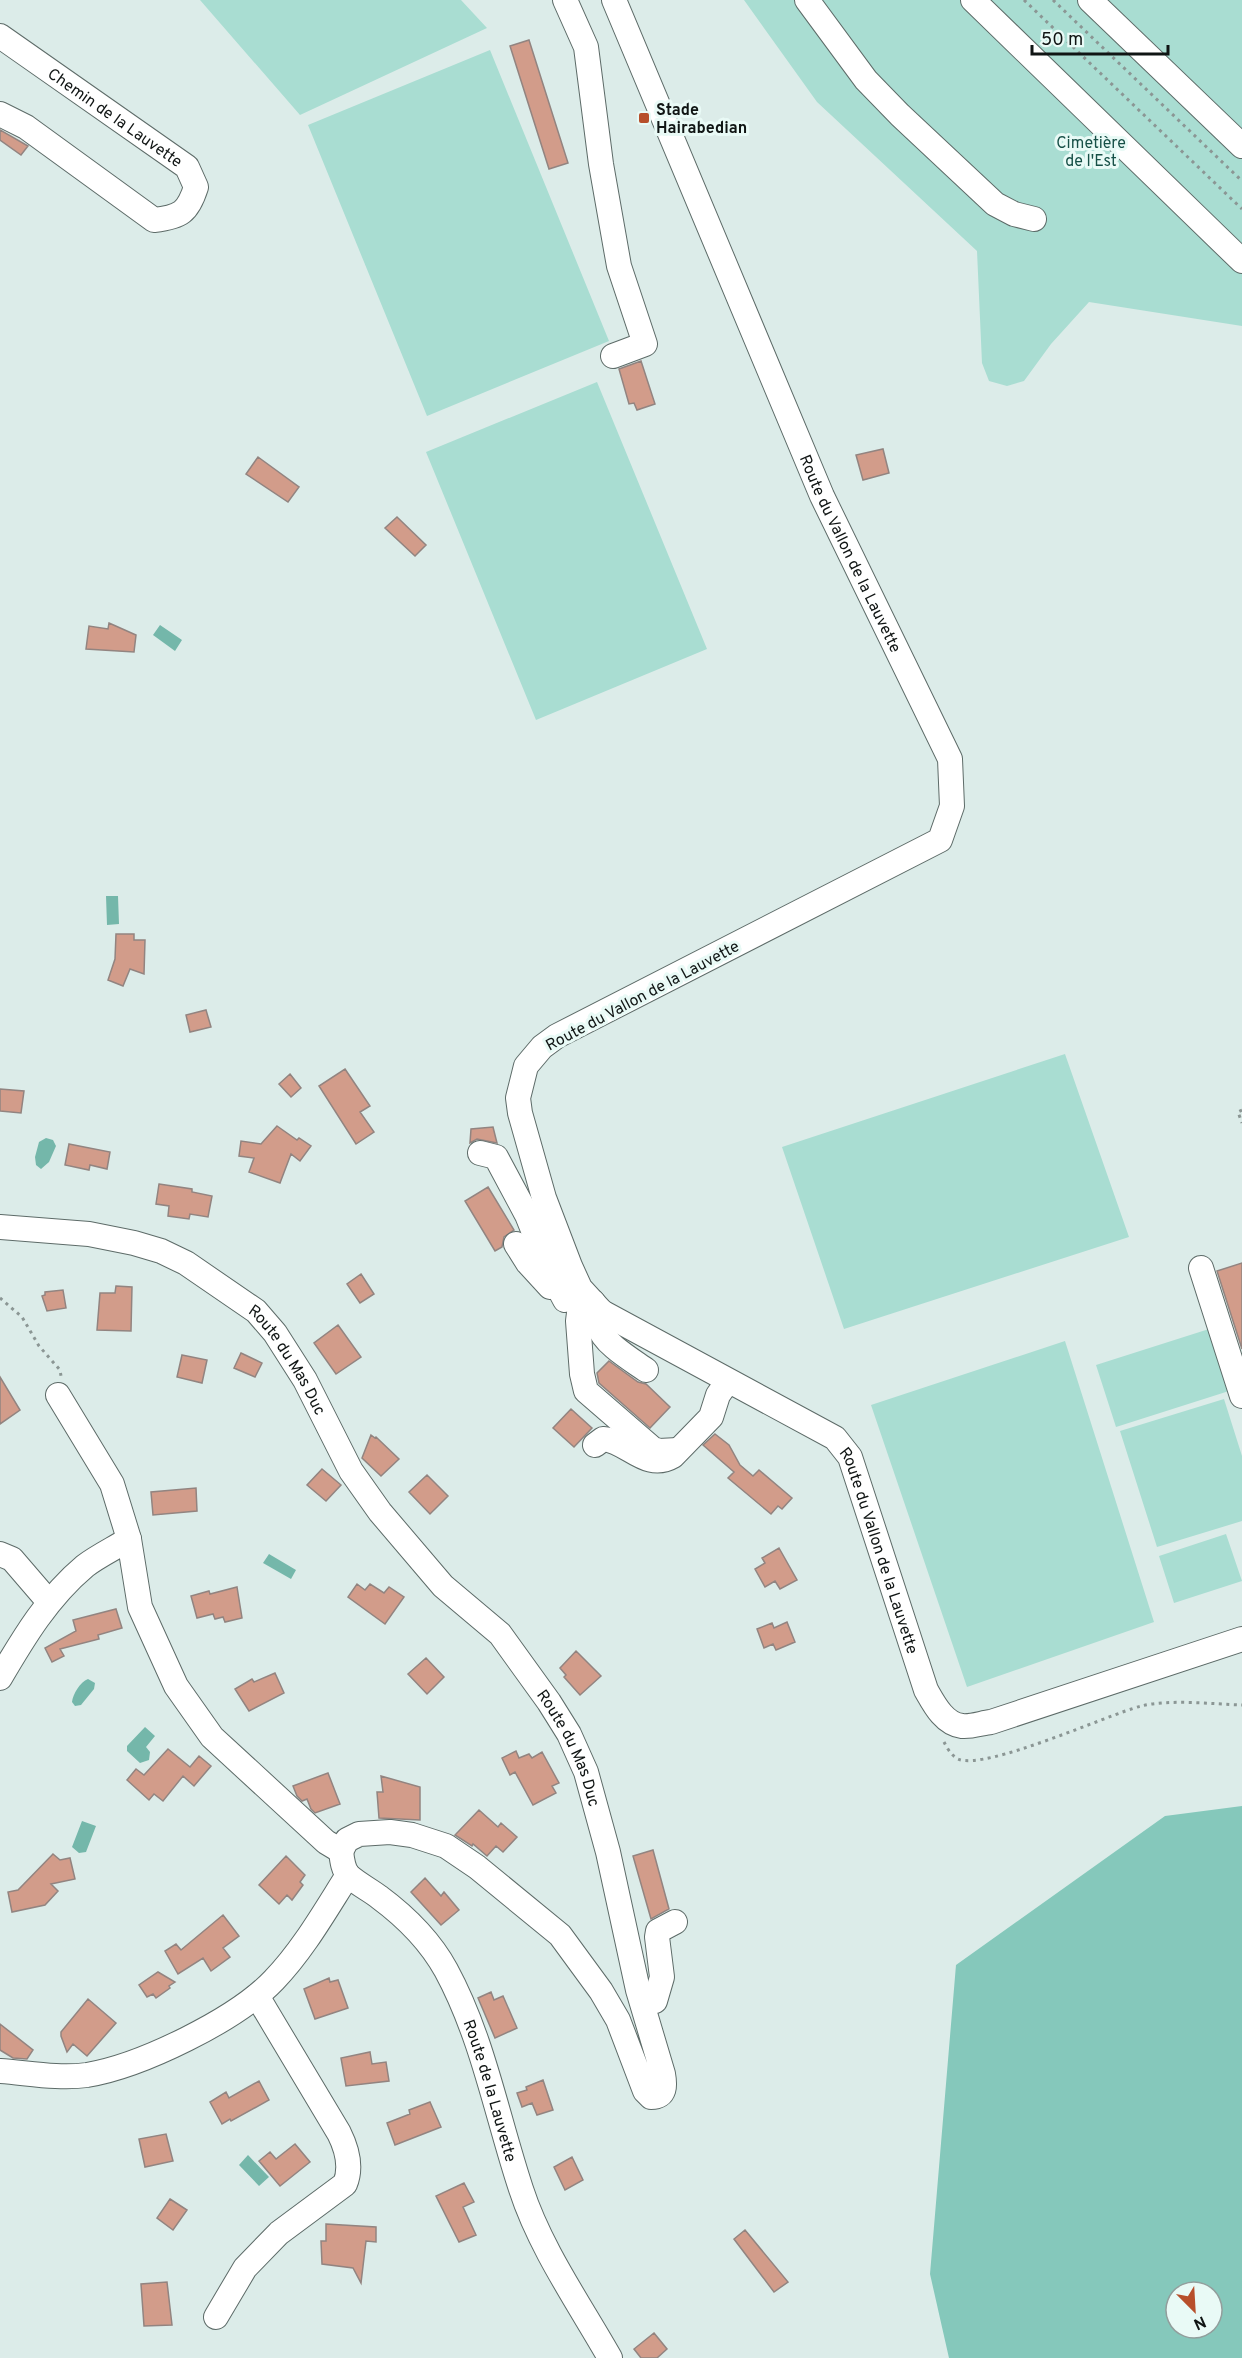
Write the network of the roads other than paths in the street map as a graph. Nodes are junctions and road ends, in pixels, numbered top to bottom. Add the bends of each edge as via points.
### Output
1 (565, 0) edge
2 (614, 0) edge
3 (807, 0) edge
4 (973, 0) edge
5 (1090, 0) edge
6 (0, 36) edge
7 (0, 114) edge
8 (1242, 146) edge
9 (1034, 219) dead end
10 (1242, 261) edge
11 (613, 356) dead end
12 (480, 1153) dead end
13 (0, 1227) edge
14 (516, 1244) dead end
15 (1201, 1268) dead end
16 (565, 1300) junction
17 (595, 1304) junction
18 (646, 1370) dead end
19 (728, 1381) junction
20 (58, 1395) road end
21 (1242, 1396) edge
22 (595, 1445) dead end
23 (678, 1450) junction
24 (129, 1539) junction
25 (0, 1554) edge
26 (49, 1602) junction
27 (1242, 1639) edge
28 (0, 1678) edge
29 (599, 1820) junction
30 (341, 1851) junction
31 (348, 1875) junction
32 (629, 1885) dead end
33 (675, 1922) dead end
34 (648, 1971) dead end
35 (257, 1996) junction
36 (655, 2001) junction
37 (655, 2050) junction
38 (0, 2070) edge
39 (216, 2317) dead end
40 (610, 2358) edge

1 - 11 street via 586,47 619,266 645,344
2 - 17 street, Route du Vallon de la Lauvette via 822,496 950,759 952,806 940,840 557,1036 526,1066 518,1098 525,1136 570,1266 580,1288
3 - 9 street via 866,80 900,115 996,204
4 - 10 street
5 - 8 street
6 - 7 street, Chemin de la Lauvette via 187,167 196,187 190,205 175,218 154,220 26,127
12 - 16 street via 496,1157
13 - 29 street, Route du Mas Duc via 89,1234 161,1251 186,1263 256,1311 293,1360 351,1471 380,1512 442,1586 500,1634 560,1717 586,1772
14 - 16 street via 528,1263
15 - 21 street
16 - 17 street via 570,1305
17 - 18 street via 603,1334 615,1348
17 - 19 street, Route du Vallon de la Lauvette
17 - 23 street via 579,1313 578,1321 586,1391 653,1449
19 - 23 street via 718,1395 711,1417
19 - 27 street, Route du Vallon de la Lauvette via 835,1438 850,1456 926,1690 947,1719 962,1726 991,1722
20 - 24 street via 112,1484
22 - 23 street via 610,1439 640,1457 656,1461 666,1460
24 - 26 street via 86,1565
24 - 30 street via 140,1607 176,1686 212,1737 326,1842
25 - 26 street via 12,1559
26 - 28 street
29 - 32 street via 609,1823 613,1830
29 - 37 street, Route du Mas Duc
30 - 31 street
30 - 37 street, Route du Mas Duc via 347,1840 359,1834 390,1832 446,1846 561,1935 618,2020 645,2091 651,2097 663,2093 665,2085
31 - 35 street via 297,1952
31 - 40 street, Route de la Lauvette via 404,1916 424,1938 459,1994 522,2192 548,2248
33 - 36 street via 658,1931 662,1977
34 - 36 street
35 - 38 street via 183,2041 123,2066 86,2075
35 - 39 street via 339,2133 347,2153 348,2174 345,2184 279,2234 245,2268
36 - 37 street via 661,2039

